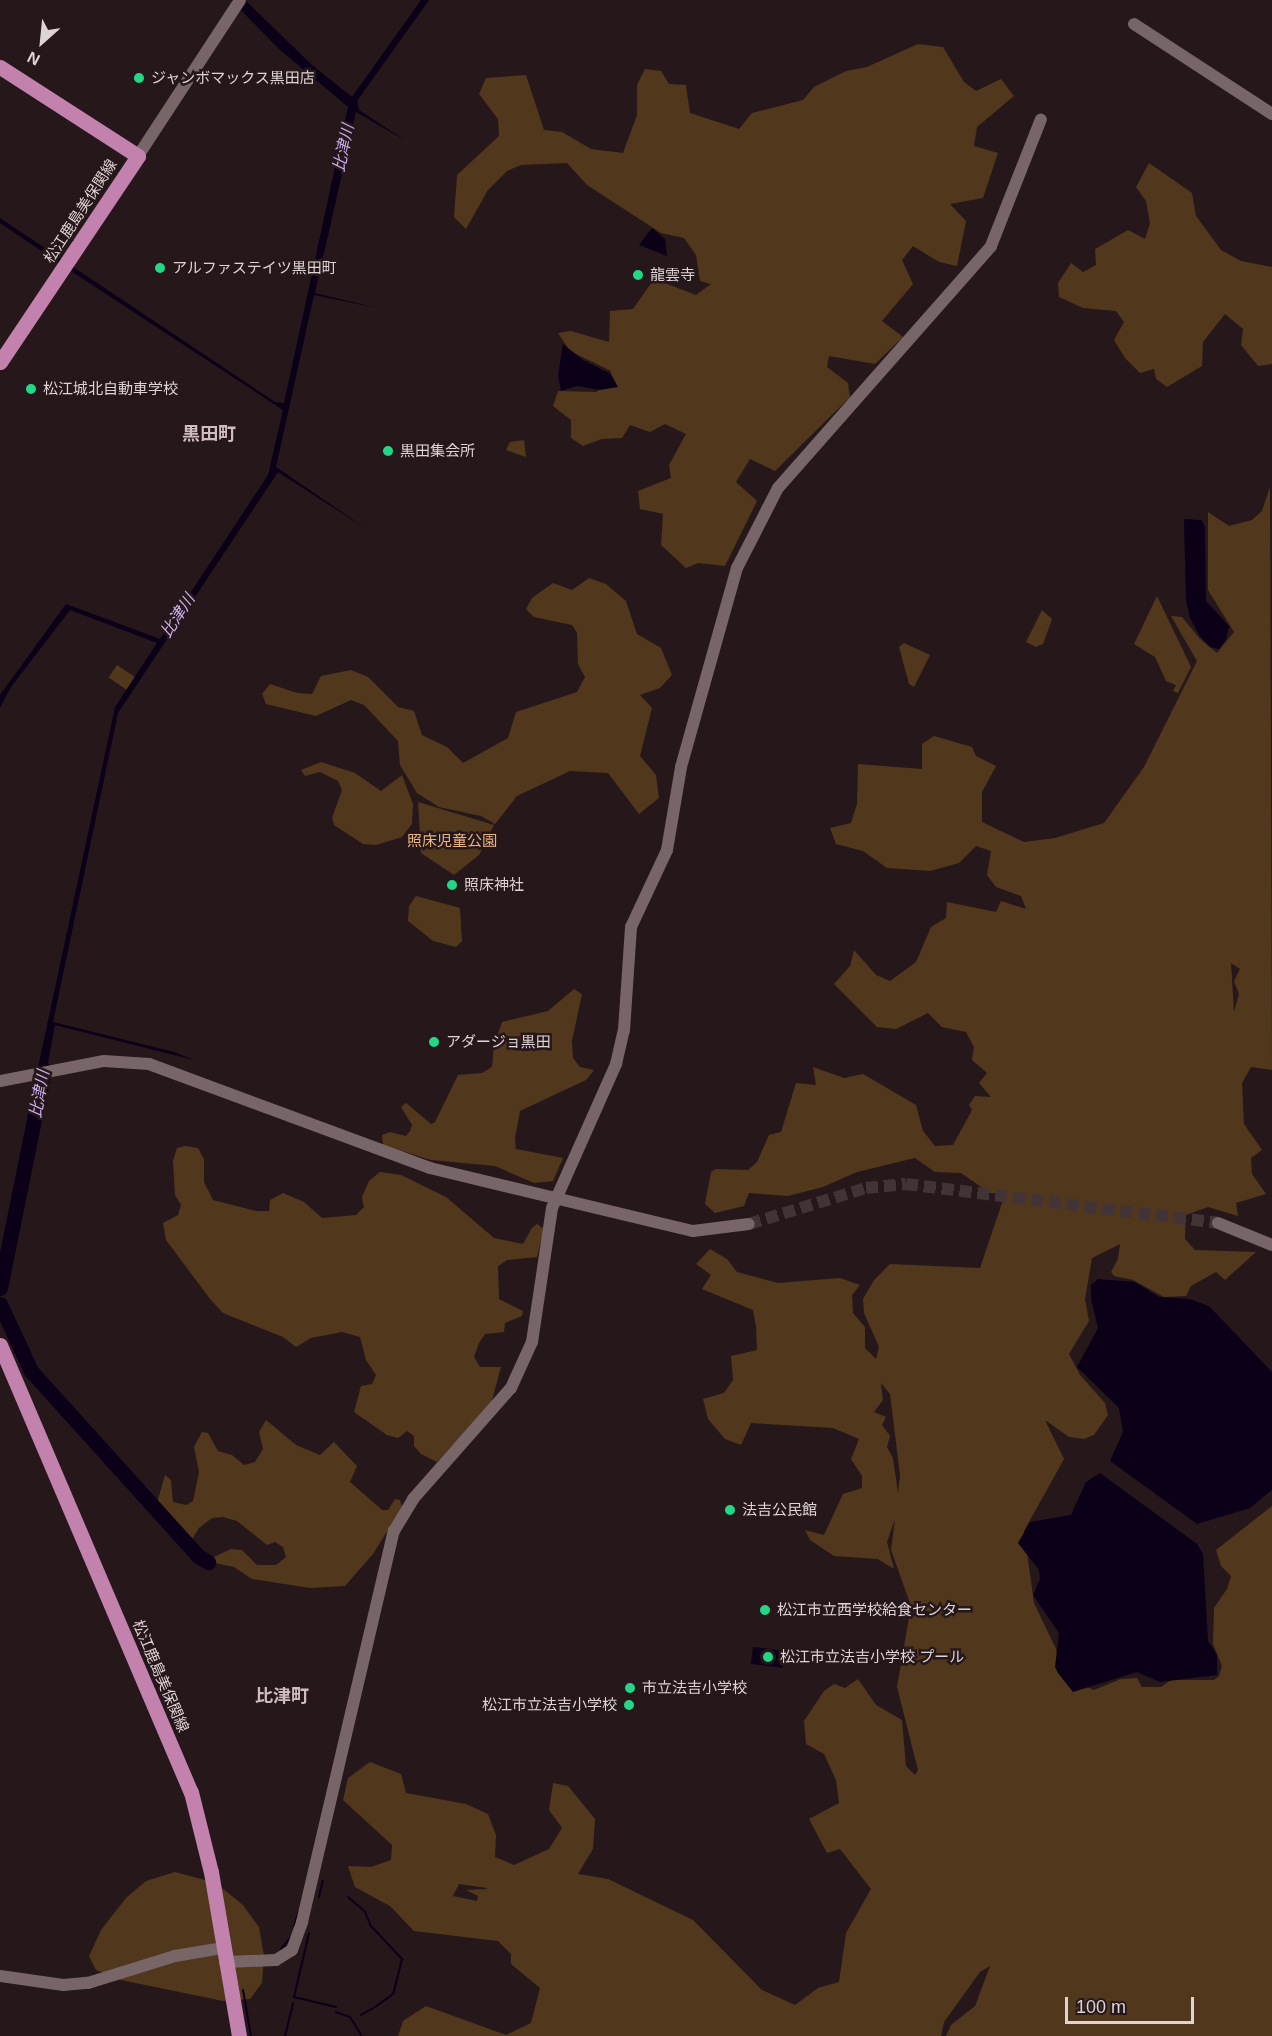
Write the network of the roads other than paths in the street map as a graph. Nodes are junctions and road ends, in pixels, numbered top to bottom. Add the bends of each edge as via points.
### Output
1 (237, 4) edge
2 (1134, 24) dead end
3 (0, 67) edge
4 (1272, 114) edge
5 (1041, 119) dead end
6 (138, 156) junction
7 (0, 362) edge
8 (0, 1082) edge
9 (557, 1197) junction
10 (1218, 1223) tunnel mouth
11 (749, 1224) tunnel mouth
12 (1272, 1245) edge
13 (0, 1345) edge
14 (224, 1955) junction
15 (0, 1976) edge
16 (239, 2036) edge

1 - 6 street
2 - 4 street
3 - 6 main road, 松江鹿島美保関線
5 - 9 street via 991,246 778,488 737,568 681,767 667,850 631,927 624,1030 616,1064
6 - 7 main road, 松江鹿島美保関線
8 - 9 street via 104,1061 149,1064 389,1155
9 - 11 street via 693,1231
9 - 14 street via 552,1208 532,1342 524,1364 511,1388 413,1499 387,1550 298,1938 292,1950 276,1960
10 - 12 street
13 - 14 main road, 松江鹿島美保関線 via 191,1792 211,1872
14 - 15 street via 174,1956 88,1983 63,1985
14 - 16 main road, 松江鹿島美保関線

